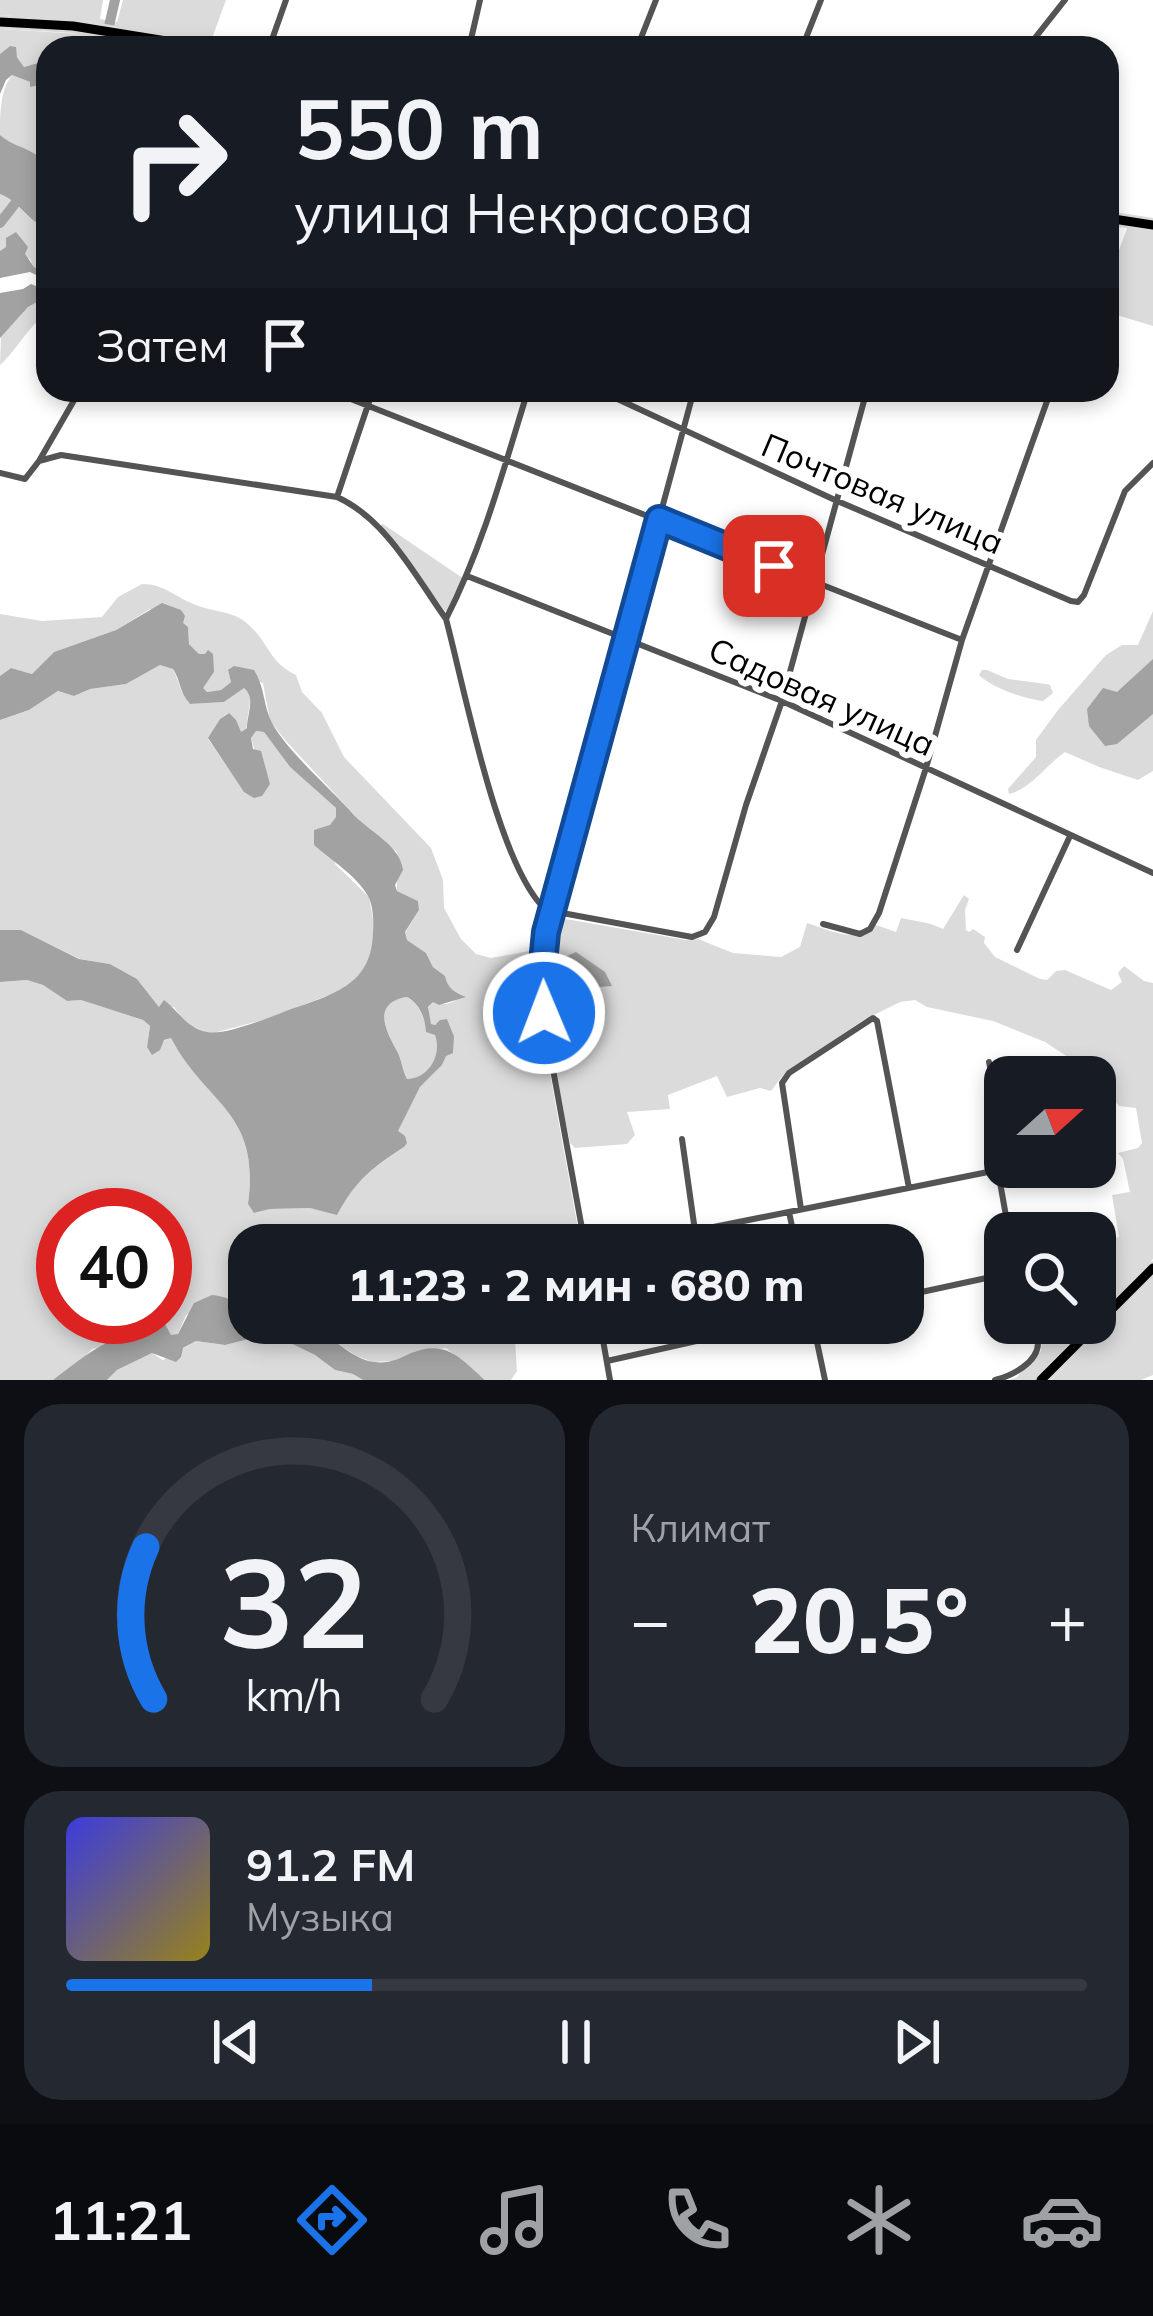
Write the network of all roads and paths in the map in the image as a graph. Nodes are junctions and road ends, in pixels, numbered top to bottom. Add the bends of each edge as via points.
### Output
1 (286, 0) edge
2 (480, 0) edge
3 (656, 0) edge
4 (821, 0) edge
5 (1065, 0) edge
6 (0, 22) edge
7 (143, 36) edge
8 (273, 36) edge
9 (472, 36) edge
10 (642, 36) edge
11 (807, 36) edge
12 (1036, 36) edge
13 (1119, 220) edge
14 (1153, 225) edge
15 (72, 402) edge
16 (358, 402) edge
17 (369, 402) edge
18 (524, 402) edge
19 (623, 402) edge
20 (690, 402) edge
21 (864, 402) edge
22 (1048, 402) edge
23 (368, 406) junction
24 (682, 431) junction
25 (51, 436) junction
26 (62, 455) junction
27 (507, 460) junction
28 (39, 461) junction
29 (1153, 464) edge
30 (0, 473) edge
31 (337, 497) junction
32 (835, 500) junction
33 (659, 519) junction
34 (988, 564) junction
35 (467, 576) junction
36 (813, 582) junction
37 (446, 619) junction
38 (626, 639) junction
39 (962, 640) junction
40 (782, 701) junction
41 (926, 768) junction
42 (1070, 836) junction
43 (1153, 873) edge
44 (551, 913) junction
45 (823, 925) dead end
46 (1016, 950) dead end
47 (682, 1138) dead end
48 (984, 1173) edge
49 (909, 1188) junction
50 (801, 1209) junction
51 (789, 1212) junction
52 (581, 1224) edge
53 (694, 1224) edge
54 (730, 1224) edge
55 (792, 1224) edge
56 (1153, 1268) edge
57 (984, 1279) edge
58 (924, 1291) edge
59 (603, 1344) edge
60 (683, 1344) edge
61 (817, 1344) edge
62 (1038, 1344) edge
63 (607, 1361) junction
64 (610, 1380) edge
65 (825, 1380) edge
66 (995, 1380) edge
67 (1041, 1380) edge

1 - 8 street
2 - 9 street
3 - 10 street
4 - 11 street
5 - 12 street
6 - 7 main road
13 - 14 main road
15 - 25 street
16 - 23 street
17 - 23 street
18 - 27 street
19 - 24 street, Почтовая улица
20 - 24 street
21 - 32 street
22 - 34 street
23 - 27 street
23 - 31 street
24 - 32 street, Почтовая улица
24 - 33 street
25 - 26 street
25 - 28 street
26 - 28 street
26 - 31 street
27 - 33 street
27 - 35 street
28 - 30 street via 25,479
29 - 34 street, Почтовая улица via 1125,491 1078,602
31 - 37 street via 376,526
32 - 34 street, Почтовая улица
32 - 36 street
33 - 36 street
33 - 38 street
34 - 39 street
35 - 37 street
35 - 38 street, Садовая улица
36 - 39 street
36 - 40 street
37 - 44 street via 514,860
38 - 40 street, Садовая улица
38 - 44 street
39 - 41 street
40 - 41 street, Садовая улица
40 - 44 street via 705,932 686,936
41 - 42 street, Садовая улица
41 - 45 street via 873,925 860,934
42 - 43 street, Садовая улица
42 - 46 street
44 - 52 street via 544,1013
47 - 53 street
48 - 49 street
49 - 50 street
49 - 50 street via 873,1018 782,1083
50 - 51 street
51 - 54 street
51 - 55 street
56 - 67 main road
57 - 58 street
59 - 63 street
60 - 63 street
61 - 65 street
62 - 66 street via 1015,1375
63 - 64 street

